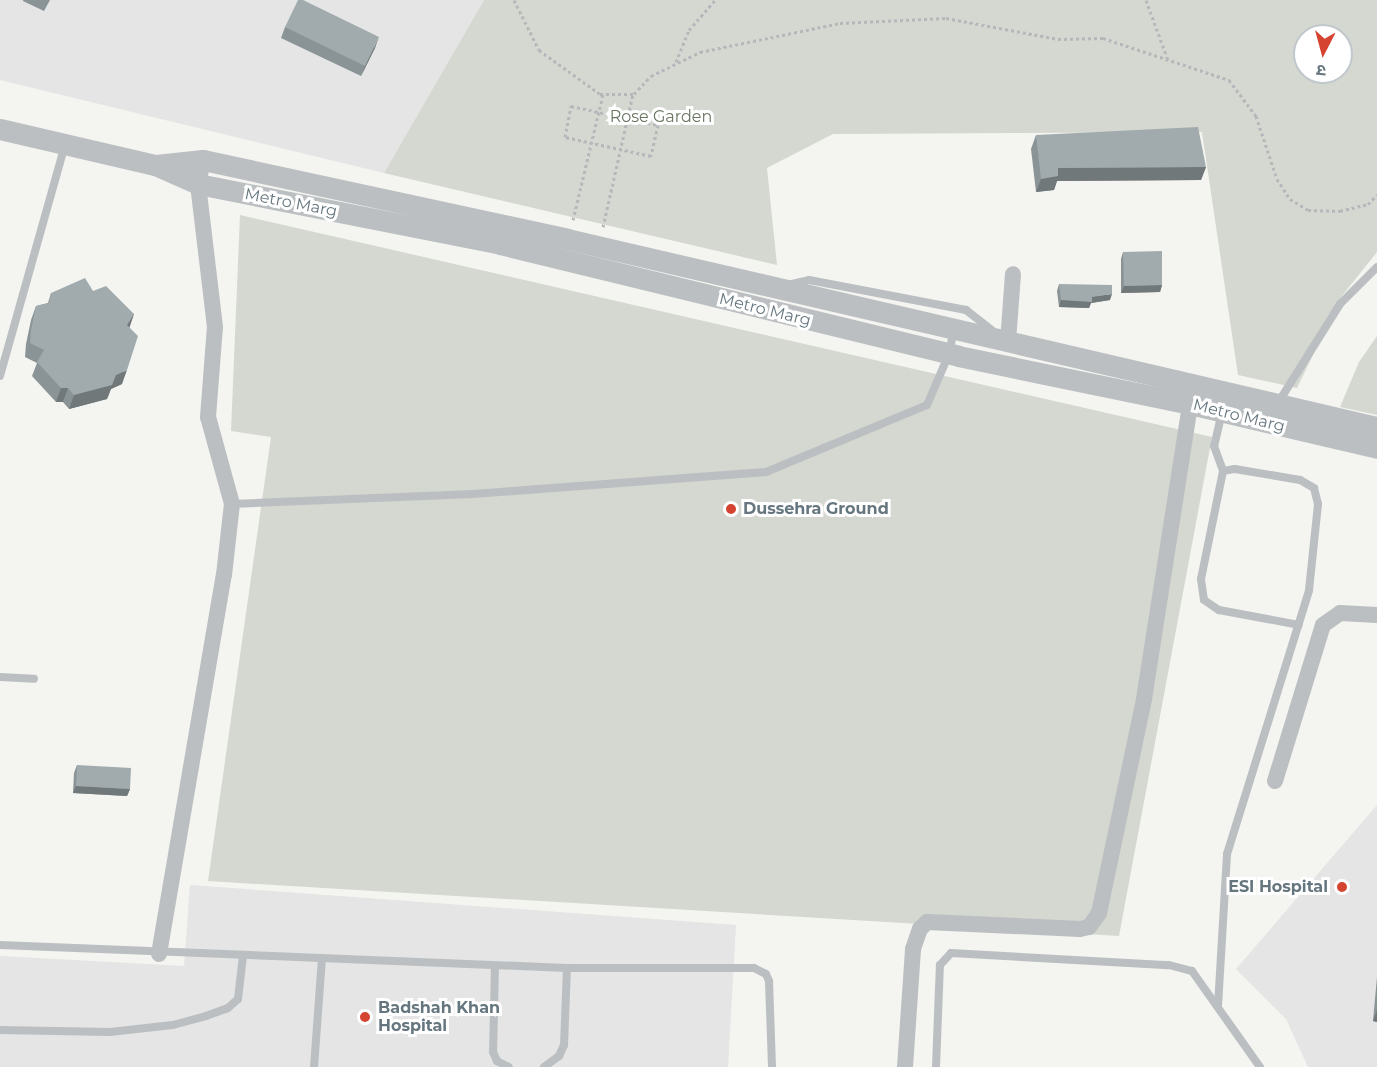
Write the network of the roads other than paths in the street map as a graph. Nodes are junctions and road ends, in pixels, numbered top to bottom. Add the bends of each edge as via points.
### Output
1 (0, 129) edge
2 (65, 144) junction
3 (203, 160) junction
4 (155, 165) junction
5 (198, 184) junction
6 (1377, 267) edge
7 (1013, 274) dead end
8 (778, 288) junction
9 (954, 329) junction
10 (1008, 342) junction
11 (949, 354) junction
12 (0, 376) edge
13 (1190, 404) junction
14 (1222, 412) junction
15 (1275, 414) junction
16 (1377, 427) edge
17 (1377, 448) edge
18 (1223, 471) junction
19 (232, 504) junction
20 (1377, 615) edge
21 (1299, 625) junction
22 (0, 677) edge
23 (34, 679) dead end
24 (1275, 781) dead end
25 (0, 945) edge
26 (159, 954) junction
27 (243, 956) junction
28 (322, 958) junction
29 (495, 966) junction
30 (567, 968) junction
31 (1218, 1006) junction
32 (0, 1030) edge
33 (314, 1067) edge
34 (509, 1067) edge
35 (544, 1067) edge
36 (772, 1067) edge
37 (905, 1067) edge
38 (936, 1067) edge
39 (1260, 1067) edge

1 - 2 street, Metro Marg
2 - 4 street, Metro Marg
2 - 12 lane
3 - 4 street, Metro Marg
3 - 5 street
3 - 8 street, Metro Marg
4 - 5 street, Metro Marg
5 - 11 street, Metro Marg via 500,244
5 - 19 street via 215,327 210,433
6 - 15 lane via 1340,304
7 - 10 street
8 - 9 street, Metro Marg
8 - 10 lane via 809,280 966,310
9 - 10 street, Metro Marg
9 - 11 lane
10 - 15 street, Metro Marg
11 - 13 street, Metro Marg
11 - 19 lane via 927,405 766,472 485,493
13 - 14 street, Metro Marg
13 - 37 street via 1144,699 1099,914 1089,927 1080,929 927,922 913,949
14 - 15 street, Metro Marg
14 - 18 lane via 1214,446
15 - 16 street, Metro Marg
15 - 17 street, Metro Marg
18 - 21 lane via 1201,579 1204,600 1219,610
18 - 21 lane via 1235,469 1300,480 1314,488 1317,520 1309,590
19 - 26 street via 224,575
20 - 24 street via 1340,613 1323,625
21 - 31 lane via 1227,854
22 - 23 lane
25 - 26 lane
26 - 27 lane
27 - 28 lane
27 - 32 lane via 238,999 228,1008 206,1016 173,1025 110,1032
28 - 29 lane
28 - 33 lane
29 - 30 lane
29 - 34 lane via 493,1052 497,1061
30 - 35 lane via 564,1045 559,1056
30 - 36 lane via 761,970 769,981
31 - 38 lane via 1192,971 1169,965 951,953 940,964
31 - 39 lane

